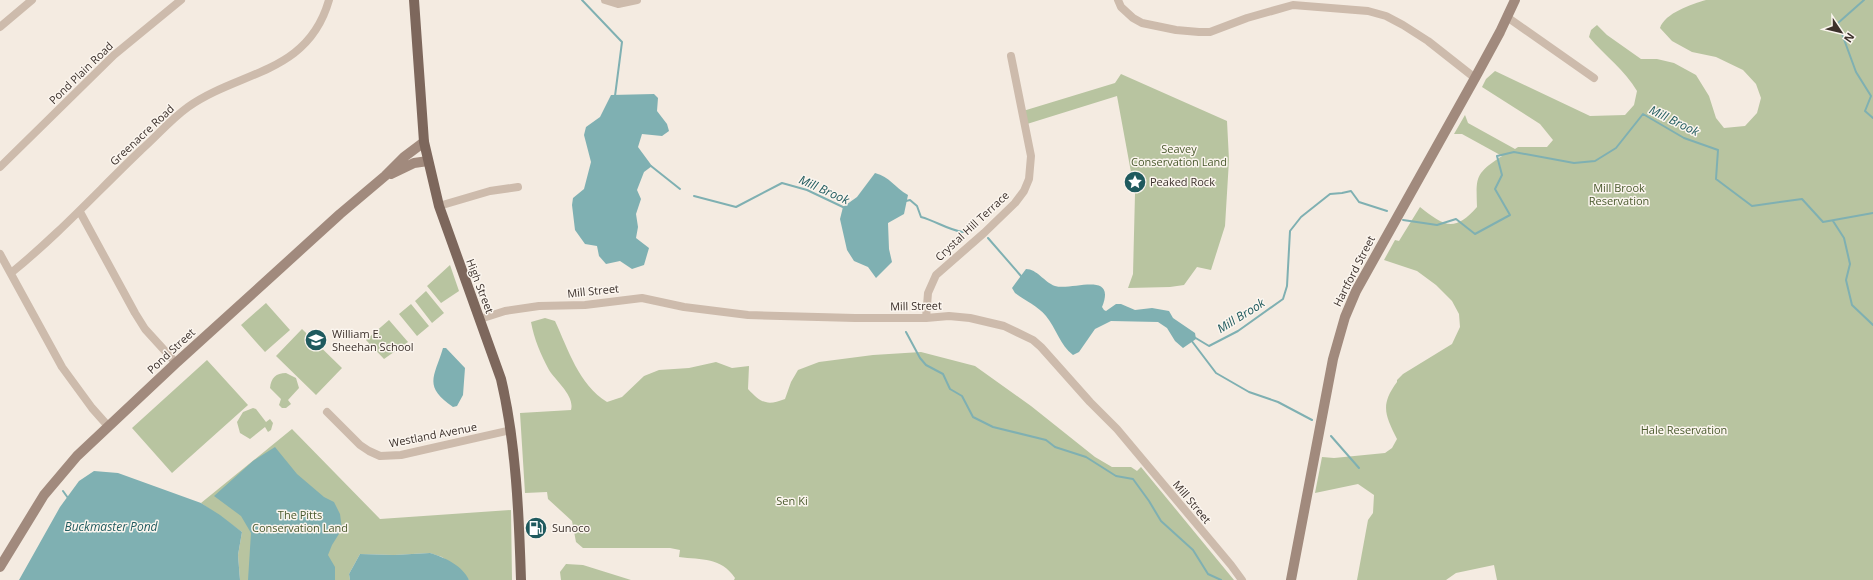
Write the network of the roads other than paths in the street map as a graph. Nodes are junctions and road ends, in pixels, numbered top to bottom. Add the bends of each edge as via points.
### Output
1 (32, 0) edge
2 (329, 0) edge
3 (414, 0) edge
4 (605, 0) edge
5 (637, 0) edge
6 (1118, 0) edge
7 (1515, 0) edge
8 (177, 1) edge
9 (1507, 16) junction
10 (0, 27) edge
11 (1011, 56) dead end
12 (1475, 78) junction
13 (1594, 78) dead end
14 (424, 142) junction
15 (428, 161) junction
16 (0, 167) edge
17 (385, 176) junction
18 (518, 187) dead end
19 (439, 206) junction
20 (80, 212) junction
21 (0, 254) edge
22 (11, 273) junction
23 (926, 318) junction
24 (480, 319) junction
25 (176, 363) junction
26 (327, 412) dead end
27 (108, 426) junction
28 (511, 430) junction
29 (0, 567) edge
30 (521, 580) edge
31 (1242, 580) edge
32 (1291, 580) edge

1 - 10 street
2 - 20 street, Greenacre Road via 314,35 296,53 214,93 178,115
3 - 14 main road, High Street
4 - 5 street via 618,4
6 - 12 street via 1121,7 1142,23 1199,32 1210,32 1294,5 1368,11 1386,16 1403,25
7 - 9 street, Hartford Street
8 - 16 street, Pond Plain Road via 114,55
9 - 12 street, Hartford Street
9 - 13 street
11 - 23 street, Crystal Hill Terrace via 1032,156 1029,178 1015,203 936,274 928,293
12 - 32 street, Hartford Street via 1366,273 1345,317 1333,359
14 - 15 main road, High Street
14 - 17 street, Pond Street via 398,162
15 - 17 street, Pond Street via 414,163
15 - 19 main road, High Street
17 - 25 street, Pond Street
18 - 19 street
19 - 24 main road, High Street
20 - 22 street, Greenacre Road
20 - 25 street via 145,329
21 - 22 street
22 - 27 street via 62,367
23 - 24 street, Mill Street via 748,315 684,307 642,298 585,305 539,306 506,311
23 - 31 street, Mill Street via 970,318 1004,326 1033,340 1117,429
24 - 28 main road, High Street via 501,378
25 - 27 street, Pond Street
26 - 28 street, Westland Avenue via 360,445 380,456 401,455
27 - 29 street, Pond Street via 48,488
28 - 30 main road, High Street

